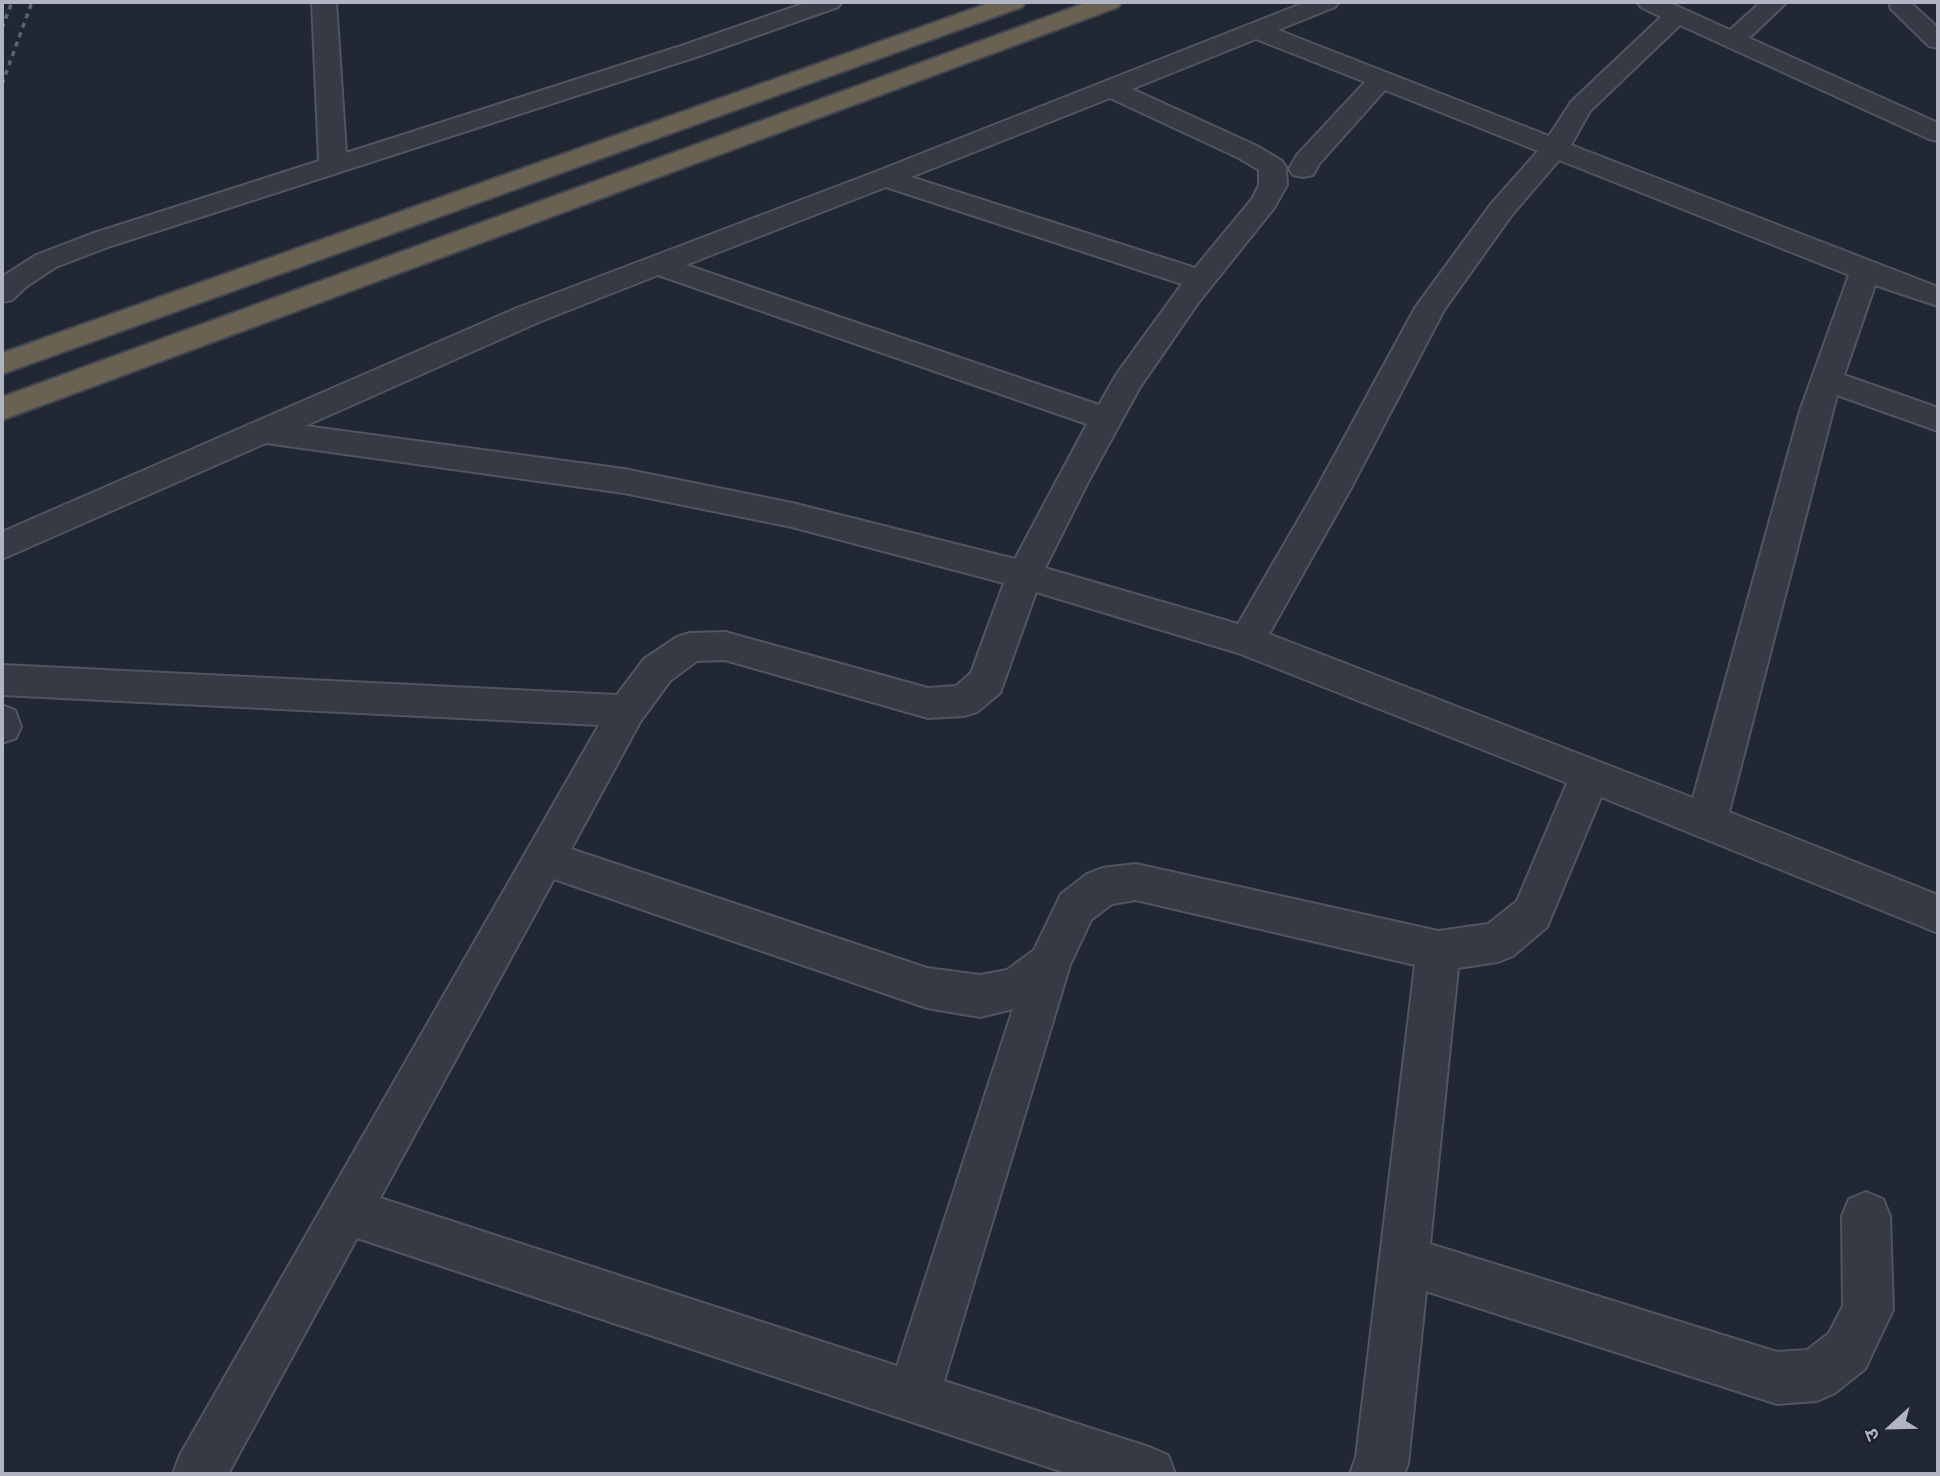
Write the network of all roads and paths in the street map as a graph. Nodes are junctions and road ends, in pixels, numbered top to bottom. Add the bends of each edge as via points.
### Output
1 (324, 2) edge
2 (830, 2) edge
3 (1014, 2) edge
4 (1110, 2) edge
5 (1327, 2) edge
6 (1649, 2) edge
7 (1776, 2) edge
8 (1899, 4) edge
9 (1677, 15) junction
10 (1256, 30) junction
11 (1733, 40) junction
12 (1938, 41) edge
13 (1382, 78) junction
14 (1110, 88) junction
15 (1937, 130) edge
16 (1556, 147) junction
17 (333, 165) junction
18 (1303, 169) dead end
19 (885, 178) junction
20 (657, 265) junction
21 (1865, 271) junction
22 (1201, 280) junction
23 (2, 293) edge
24 (1938, 297) edge
25 (2, 365) edge
26 (1827, 380) junction
27 (2, 409) edge
28 (1106, 419) junction
29 (1938, 420) edge
30 (265, 432) junction
31 (2, 546) edge
32 (1024, 575) junction
33 (1247, 641) junction
34 (2, 680) edge
35 (628, 711) junction
36 (2, 721) edge
37 (2, 727) edge
38 (1590, 775) junction
39 (1707, 821) junction
40 (545, 858) junction
41 (1938, 914) edge
42 (1438, 951) junction
43 (1049, 964) junction
44 (347, 1211) junction
45 (1866, 1216) dead end
46 (1405, 1260) junction
47 (913, 1396) junction
48 (199, 1474) edge
49 (1149, 1474) edge
50 (1376, 1474) edge

1 - 17 street
2 - 17 street
3 - 25 highway
4 - 27 highway
5 - 10 street
6 - 9 street
7 - 11 street
8 - 12 street
9 - 11 street
9 - 16 street via 1580,107
10 - 13 street
10 - 14 street
11 - 15 street
13 - 16 street
13 - 18 street
14 - 19 street
14 - 22 street via 1272,167 1273,185 1264,202
16 - 21 street
16 - 33 street via 1501,210 1430,308
17 - 23 street via 46,261
19 - 20 street
19 - 22 street
20 - 28 street
20 - 30 street via 528,316
21 - 24 street
21 - 26 street
22 - 28 street
26 - 29 street
26 - 39 street
28 - 32 street
30 - 31 street
30 - 32 street via 624,481 792,515
32 - 33 street
32 - 35 street via 987,682 964,702 928,703 725,646 690,647 657,670
33 - 38 street
34 - 35 street
35 - 40 street
36 - 37 street
38 - 39 street
38 - 42 street via 1532,914 1498,942
39 - 41 street
40 - 43 street via 927,988 980,996 1017,988
40 - 44 street
42 - 43 street via 1136,882 1102,887 1076,907
42 - 46 street
43 - 47 street
44 - 47 street
44 - 48 street
45 - 46 street via 1868,1310 1847,1350 1816,1375 1777,1378
46 - 50 street via 1382,1464
47 - 49 street

